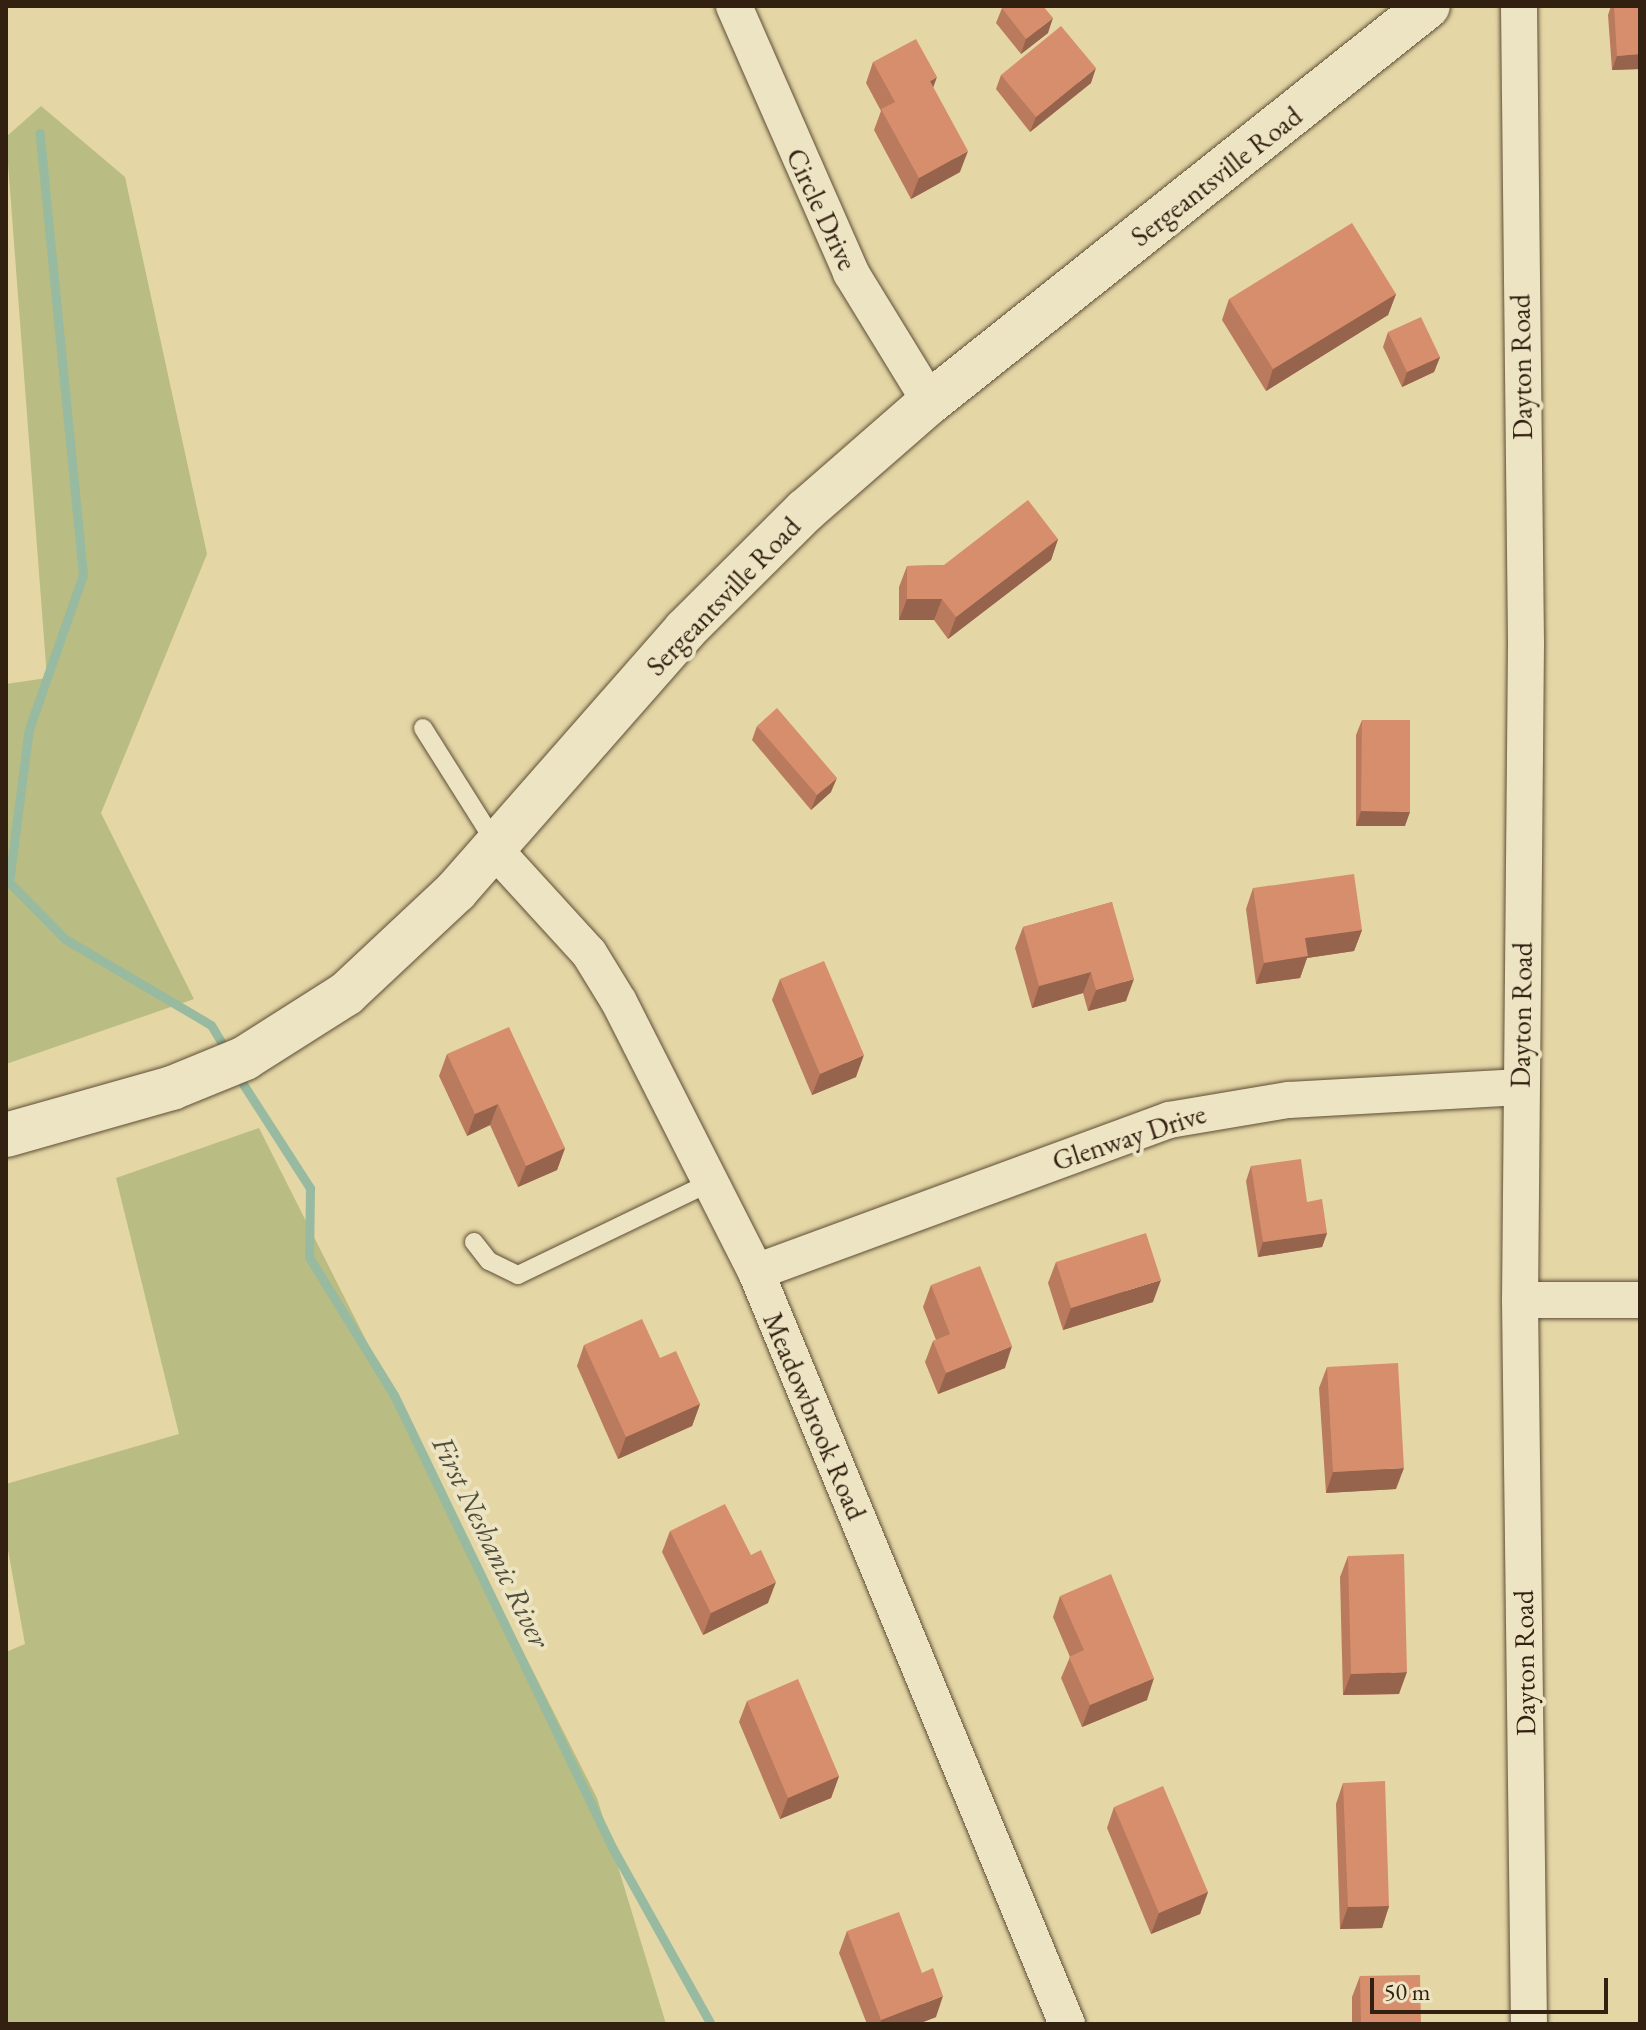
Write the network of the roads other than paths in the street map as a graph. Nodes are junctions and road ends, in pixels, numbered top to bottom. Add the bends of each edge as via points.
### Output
1 (734, 6) edge
2 (1428, 6) edge
3 (1519, 6) edge
4 (930, 402) junction
5 (423, 728) dead end
6 (495, 846) junction
7 (1521, 1087) junction
8 (6, 1135) edge
9 (711, 1182) junction
10 (474, 1242) dead end
11 (756, 1272) junction
12 (1520, 1300) junction
13 (1640, 1300) edge
14 (1067, 2024) edge
15 (1529, 2024) edge

1 - 4 street, Circle Drive via 851,273
2 - 4 main road, Sergeantsville Road
3 - 7 street, Dayton Road via 1526,643
4 - 6 main road, Sergeantsville Road via 806,510 685,630
5 - 6 lane
6 - 8 main road, Sergeantsville Road via 399,948 293,1031 172,1088
6 - 9 street, Meadowbrook Road via 589,953
7 - 11 street, Glenway Drive via 1289,1100 1169,1120
7 - 12 street, Dayton Road
9 - 10 lane via 518,1275 489,1261
9 - 11 street, Meadowbrook Road
11 - 14 street, Meadowbrook Road
12 - 13 street
12 - 15 street, Dayton Road

